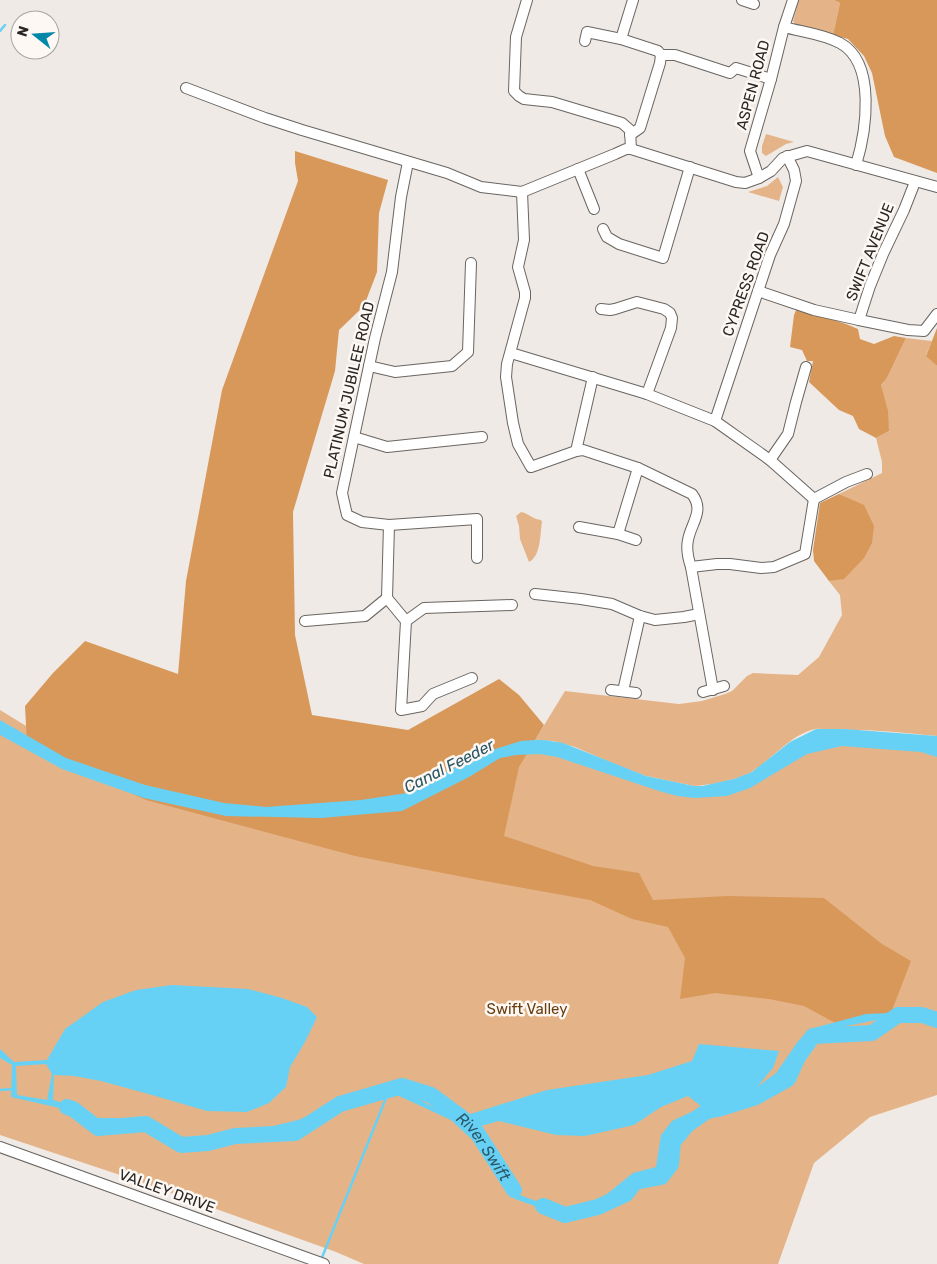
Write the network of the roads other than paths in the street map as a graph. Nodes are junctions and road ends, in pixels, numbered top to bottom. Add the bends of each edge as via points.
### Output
1 (527, 0) edge
2 (633, 0) edge
3 (742, 0) edge
4 (793, 0) edge
5 (754, 4) dead end
6 (784, 28) junction
7 (621, 39) junction
8 (584, 42) dead end
9 (661, 54) junction
10 (771, 78) junction
11 (186, 88) dead end
12 (630, 135) junction
13 (631, 149) junction
14 (787, 156) junction
15 (408, 162) junction
16 (856, 165) junction
17 (690, 167) junction
18 (578, 169) junction
19 (759, 178) junction
20 (915, 182) junction
21 (937, 187) edge
22 (522, 192) junction
23 (594, 209) dead end
24 (603, 229) dead end
25 (471, 263) dead end
26 (758, 291) junction
27 (601, 309) dead end
28 (937, 314) edge
29 (859, 320) junction
30 (510, 353) junction
31 (369, 366) junction
32 (806, 367) dead end
33 (593, 377) junction
34 (647, 394) junction
35 (716, 421) junction
36 (354, 437) junction
37 (482, 437) dead end
38 (576, 450) junction
39 (770, 460) junction
40 (638, 468) junction
41 (867, 474) dead end
42 (814, 499) junction
43 (389, 525) junction
44 (579, 527) dead end
45 (618, 534) junction
46 (636, 540) dead end
47 (477, 558) dead end
48 (691, 567) junction
49 (535, 594) dead end
50 (387, 598) junction
51 (512, 605) dead end
52 (699, 614) junction
53 (640, 616) junction
54 (305, 621) dead end
55 (406, 621) junction
56 (472, 678) dead end
57 (724, 686) dead end
58 (611, 690) dead end
59 (623, 691) junction
60 (636, 693) dead end
61 (0, 1147) edge
62 (324, 1264) edge

1 - 12 street via 516,36 514,91 524,99 552,102 622,123 630,130
2 - 7 street
3 - 5 street
4 - 6 street, ASPEN ROAD
6 - 10 street, ASPEN ROAD
6 - 16 street via 828,38 853,53 865,86 862,145
7 - 8 street via 588,32
7 - 9 street
9 - 10 street via 675,55 730,73 736,68
9 - 12 street via 640,128
10 - 19 street, ASPEN ROAD via 750,151
11 - 15 street via 265,118
12 - 13 street
13 - 17 street
13 - 18 street
14 - 16 street via 807,151
14 - 19 street
14 - 26 street, CYPRESS ROAD via 796,181 784,224
15 - 22 street via 481,187
15 - 31 street, PLATINUM JUBILEE ROAD via 392,272
16 - 20 street
17 - 19 street via 736,182 746,183
17 - 24 street via 663,258 619,244 607,237
18 - 22 street
18 - 23 street
20 - 21 street
20 - 29 street, SWIFT AVENUE via 882,254
22 - 30 street via 524,240 518,266 525,298
25 - 31 street via 468,352 452,366 395,372
26 - 29 street, SWIFT AVENUE via 814,310
26 - 35 street, CYPRESS ROAD
27 - 34 street via 615,310 637,302 664,309 671,315 671,328
28 - 29 street via 924,331
30 - 33 street
30 - 38 street via 506,377 513,423 518,444 531,467
31 - 36 street, PLATINUM JUBILEE ROAD
32 - 39 street via 788,434
33 - 34 street
33 - 38 street
34 - 35 street
35 - 39 street
36 - 37 street via 387,446
36 - 43 street, PLATINUM JUBILEE ROAD via 342,493 347,515 362,522
38 - 40 street
39 - 42 street
40 - 45 street
40 - 48 street via 692,494 697,500 696,517 688,540 687,554
41 - 42 street
42 - 48 street via 805,554 774,567 730,564
43 - 47 street, PLATINUM JUBILEE ROAD via 477,520
43 - 50 street
44 - 45 street
45 - 46 street
48 - 52 street
49 - 53 street via 612,604
50 - 54 street via 365,616
50 - 55 street
51 - 55 street via 424,608
52 - 53 street via 655,620
52 - 57 street via 708,691
53 - 59 street
55 - 56 street via 402,710 422,706 433,694
58 - 59 street
59 - 60 street
61 - 62 street, VALLEY DRIVE

